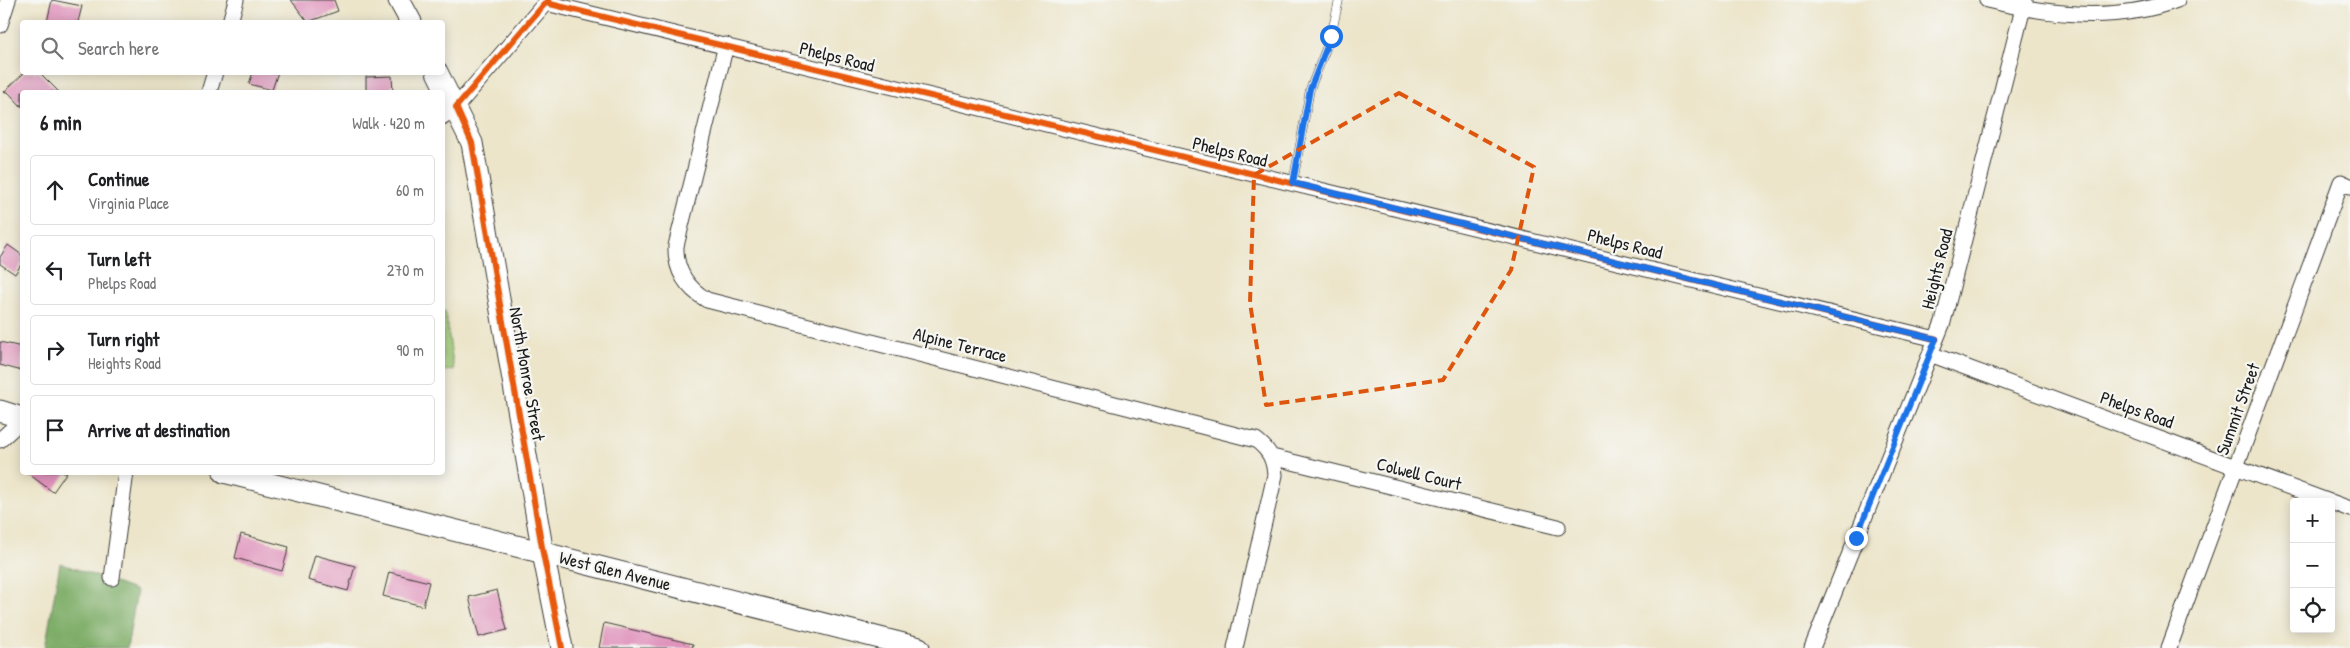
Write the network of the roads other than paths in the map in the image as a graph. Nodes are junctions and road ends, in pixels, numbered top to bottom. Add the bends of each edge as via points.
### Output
1 (8, 0) edge
2 (236, 0) edge
3 (399, 0) edge
4 (1339, 0) edge
5 (1988, 0) edge
6 (2177, 0) edge
7 (547, 1) edge
8 (2024, 4) edge
9 (231, 20) edge
10 (410, 20) edge
11 (0, 25) edge
12 (726, 45) junction
13 (214, 75) edge
14 (438, 75) edge
15 (210, 90) edge
16 (442, 90) edge
17 (445, 99) edge
18 (449, 112) edge
19 (1293, 183) junction
20 (2346, 184) edge
21 (1936, 339) junction
22 (1930, 354) junction
23 (0, 411) edge
24 (20, 418) edge
25 (20, 421) edge
26 (0, 440) edge
27 (1272, 457) junction
28 (2236, 467) junction
29 (126, 475) edge
30 (236, 475) edge
31 (2320, 498) edge
32 (2335, 503) edge
33 (2350, 509) edge
34 (1558, 528) dead end
35 (543, 553) junction
36 (112, 578) dead end
37 (562, 648) edge
38 (919, 648) edge
39 (1235, 648) edge
40 (1812, 648) edge
41 (2170, 648) edge

1 - 11 street
2 - 9 street
3 - 10 street
4 - 19 lane via 1331,36 1310,89
5 - 8 street
6 - 8 street via 2102,15 2069,14
7 - 12 street, Phelps Road
7 - 18 street
8 - 21 street, Heights Road
12 - 19 street, Phelps Road
12 - 27 street, Alpine Terrace via 676,246 678,267 694,292 707,300 1247,436 1266,447
13 - 15 street
14 - 16 street, North Monroe Street
17 - 18 street, North Monroe Street
18 - 35 street, North Monroe Street via 472,143
19 - 21 street, Phelps Road
20 - 28 street, Summit Street
21 - 22 street, Heights Road
22 - 28 street, Phelps Road
22 - 40 street, Heights Road
23 - 24 street
25 - 26 street
27 - 34 street, Colwell Court
27 - 39 street via 1275,475
28 - 31 street, Phelps Road
28 - 41 street, Summit Street
29 - 36 street
30 - 35 street, West Glen Avenue
32 - 33 street, Phelps Road
35 - 37 street, North Monroe Street
35 - 38 street, West Glen Avenue

